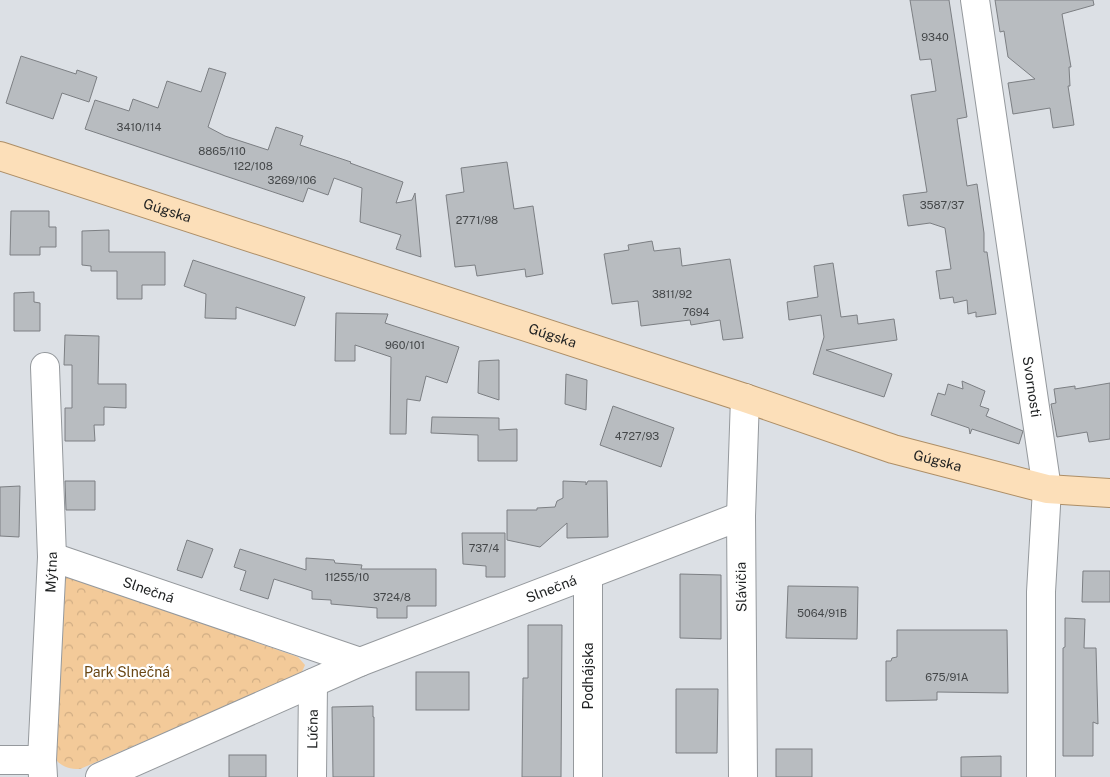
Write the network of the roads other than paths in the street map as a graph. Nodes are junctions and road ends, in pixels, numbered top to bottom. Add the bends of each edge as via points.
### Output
1 (975, 0) edge
2 (0, 156) edge
3 (45, 367) dead end
4 (746, 398) junction
5 (1047, 489) junction
6 (1110, 493) edge
7 (741, 516) junction
8 (52, 557) junction
9 (588, 575) junction
10 (360, 662) junction
11 (313, 683) junction
12 (0, 760) edge
13 (42, 768) edge
14 (100, 777) edge
15 (312, 777) edge
16 (588, 777) edge
17 (743, 777) edge
18 (1041, 777) edge

1 - 5 street, Svornosti
2 - 4 main road, Gúgska
3 - 8 street, Mýtna
4 - 5 main road, Gúgska via 893,449
4 - 7 street, Slávičia
5 - 6 main road, Gúgska
5 - 18 street, Svornosti via 1041,592
7 - 9 street, Slnečná
7 - 17 street, Slávičia
8 - 10 street, Slnečná
8 - 13 street, Mýtna
9 - 10 street, Slnečná
9 - 16 street, Podhájska
10 - 11 street, Slnečná
11 - 14 street, Slnečná
11 - 15 street, Lúčna
12 - 13 street

